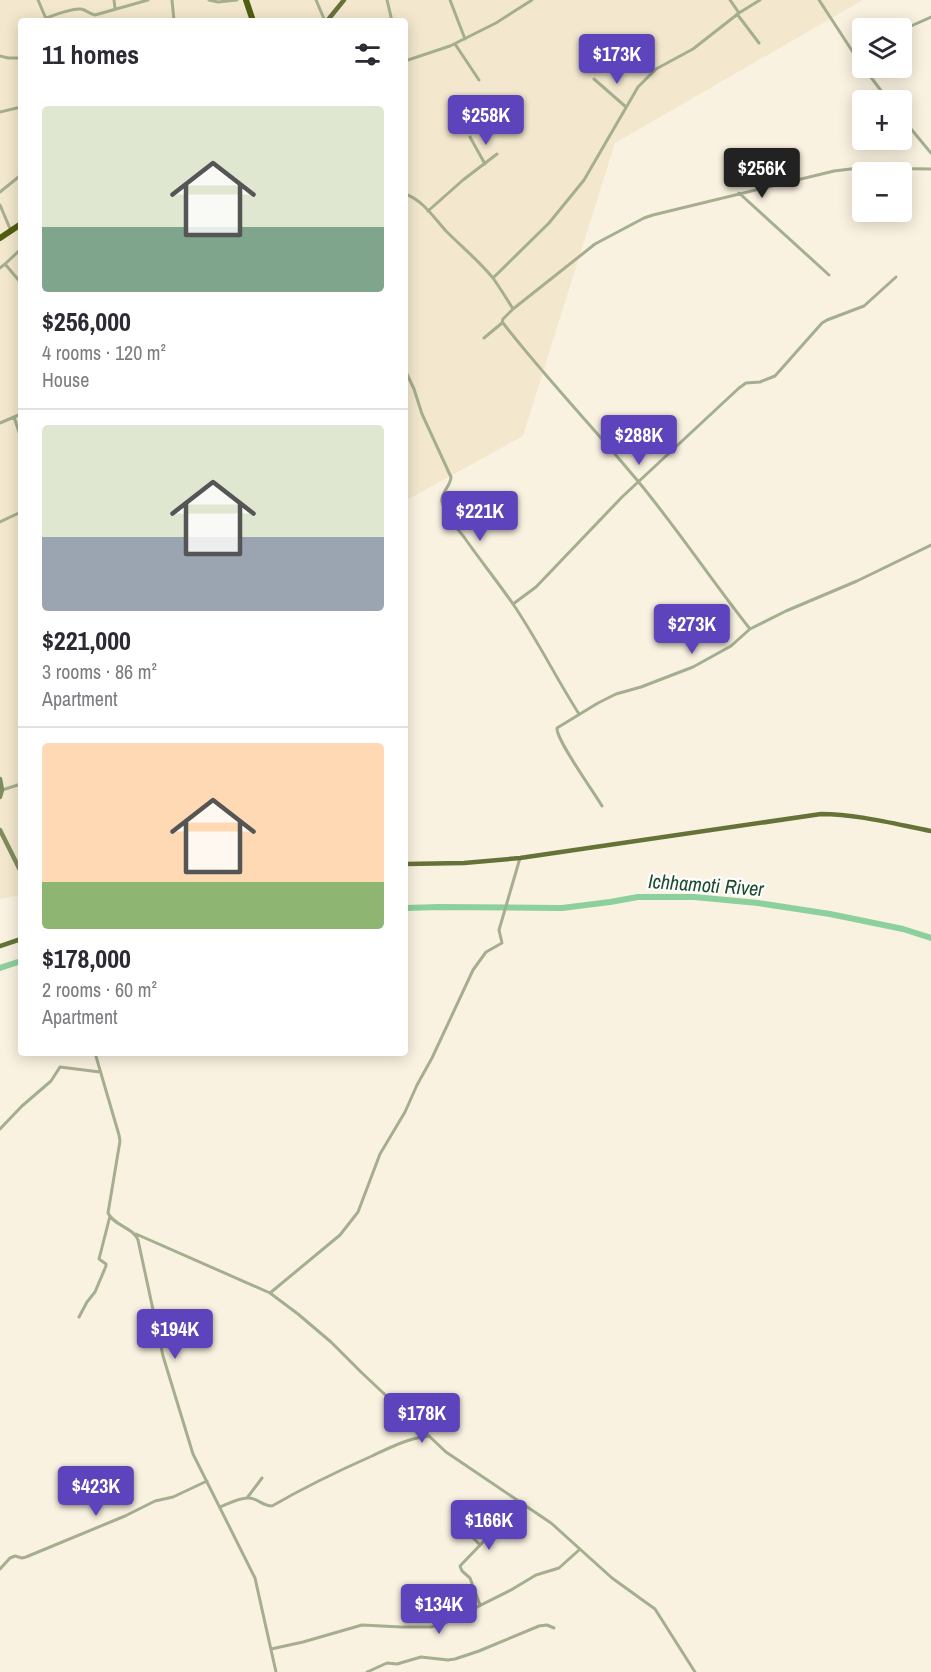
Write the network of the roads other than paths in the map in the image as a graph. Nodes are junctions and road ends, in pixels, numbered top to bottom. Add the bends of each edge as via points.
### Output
1 (38, 0) edge
2 (114, 0) edge
3 (148, 0) edge
4 (172, 0) edge
5 (209, 0) edge
6 (237, 0) edge
7 (246, 0) edge
8 (316, 0) edge
9 (344, 0) edge
10 (387, 0) edge
11 (450, 0) edge
12 (532, 0) edge
13 (730, 0) edge
14 (760, 0) edge
15 (819, 0) edge
16 (115, 8) junction
17 (738, 14) junction
18 (931, 17) edge
19 (45, 18) edge
20 (50, 18) edge
21 (174, 18) edge
22 (252, 18) edge
23 (325, 18) edge
24 (329, 18) edge
25 (391, 18) edge
26 (912, 26) edge
27 (465, 39) junction
28 (759, 43) dead end
29 (455, 44) junction
30 (852, 51) edge
31 (0, 56) edge
32 (18, 58) edge
33 (408, 60) edge
34 (871, 78) edge
35 (479, 80) dead end
36 (594, 80) dead end
37 (880, 90) edge
38 (626, 107) junction
39 (18, 108) edge
40 (0, 112) edge
41 (912, 130) edge
42 (470, 137) dead end
43 (931, 153) edge
44 (497, 154) dead end
45 (484, 164) junction
46 (931, 169) edge
47 (18, 177) edge
48 (0, 192) edge
49 (739, 193) junction
50 (408, 195) edge
51 (0, 205) edge
52 (428, 211) junction
53 (18, 226) edge
54 (11, 231) junction
55 (0, 238) edge
56 (18, 252) edge
57 (5, 264) junction
58 (0, 268) edge
59 (828, 275) dead end
60 (896, 276) dead end
61 (493, 278) junction
62 (18, 279) edge
63 (513, 309) junction
64 (502, 323) junction
65 (484, 338) dead end
66 (408, 376) edge
67 (18, 415) edge
68 (14, 417) junction
69 (0, 423) edge
70 (18, 429) edge
71 (638, 482) junction
72 (18, 513) edge
73 (0, 522) edge
74 (931, 545) edge
75 (513, 604) junction
76 (750, 629) junction
77 (579, 714) junction
78 (0, 781) edge
79 (18, 785) edge
80 (2, 790) junction
81 (0, 797) edge
82 (602, 806) dead end
83 (0, 830) edge
84 (931, 831) edge
85 (520, 858) junction
86 (408, 864) edge
87 (18, 866) edge
88 (18, 940) edge
89 (0, 946) edge
90 (96, 1056) edge
91 (100, 1072) junction
92 (0, 1130) edge
93 (110, 1216) junction
94 (136, 1234) junction
95 (270, 1293) junction
96 (79, 1317) dead end
97 (429, 1436) junction
98 (262, 1478) dead end
99 (207, 1481) junction
100 (247, 1497) junction
101 (520, 1501) junction
102 (220, 1508) junction
103 (454, 1518) dead end
104 (480, 1545) junction
105 (579, 1550) junction
106 (0, 1569) edge
107 (480, 1605) junction
108 (554, 1628) dead end
109 (271, 1650) junction
110 (276, 1672) edge
111 (367, 1672) edge
112 (695, 1672) edge

1 - 19 street
2 - 16 street
3 - 16 street
4 - 21 street
5 - 6 street
7 - 22 highway
8 - 23 street
9 - 24 main road
10 - 25 street
11 - 27 street
12 - 27 street
13 - 17 street
14 - 17 street
15 - 30 street
16 - 20 street via 90,15 77,9
17 - 28 street
17 - 38 street via 693,49 656,69
18 - 26 street
27 - 29 street
29 - 33 street
29 - 35 street
31 - 32 street
34 - 37 street
36 - 38 street
38 - 61 street via 584,180 541,231
39 - 40 street
41 - 43 street
42 - 45 street
44 - 45 street
45 - 52 street
46 - 49 street via 843,170
47 - 48 street
49 - 59 street
49 - 63 street via 653,215 617,232 583,253
50 - 52 street
51 - 54 street
52 - 61 street
53 - 54 highway
54 - 55 highway
56 - 57 street
57 - 58 street
57 - 62 street
60 - 71 street via 864,306 822,323 775,376 739,387
61 - 63 street
63 - 64 street
64 - 65 street
64 - 71 street
66 - 75 street via 451,477 442,496 443,504
67 - 68 street
68 - 69 street
68 - 70 street
71 - 75 street via 536,587
71 - 76 street
72 - 73 street
74 - 76 street
75 - 77 street
76 - 77 street via 731,646 693,667 616,694
77 - 82 street via 556,730
78 - 80 street
79 - 80 street
80 - 81 street
83 - 87 street
84 - 85 main road via 821,814
85 - 86 main road
85 - 95 street via 499,930 502,943 486,952 472,970 432,1058 380,1154 358,1212 340,1235
88 - 89 main road
90 - 91 street
91 - 92 street via 60,1067 51,1082
91 - 93 street via 120,1141
93 - 94 street
93 - 96 street via 99,1259 106,1266
94 - 95 street
94 - 99 street via 163,1356 193,1454
95 - 97 street via 331,1342
97 - 100 street via 364,1459 272,1506
97 - 101 street via 446,1452
98 - 100 street
99 - 102 street
99 - 106 street via 44,1550 22,1558 10,1557
100 - 102 street
101 - 104 street
101 - 105 street
102 - 109 street via 255,1578
103 - 104 street
104 - 107 street via 460,1568 470,1578
105 - 107 street via 560,1568 536,1575
105 - 112 street via 655,1609
107 - 109 street via 431,1627 362,1625
108 - 111 street via 539,1626 455,1659 421,1657 387,1663
109 - 110 street

